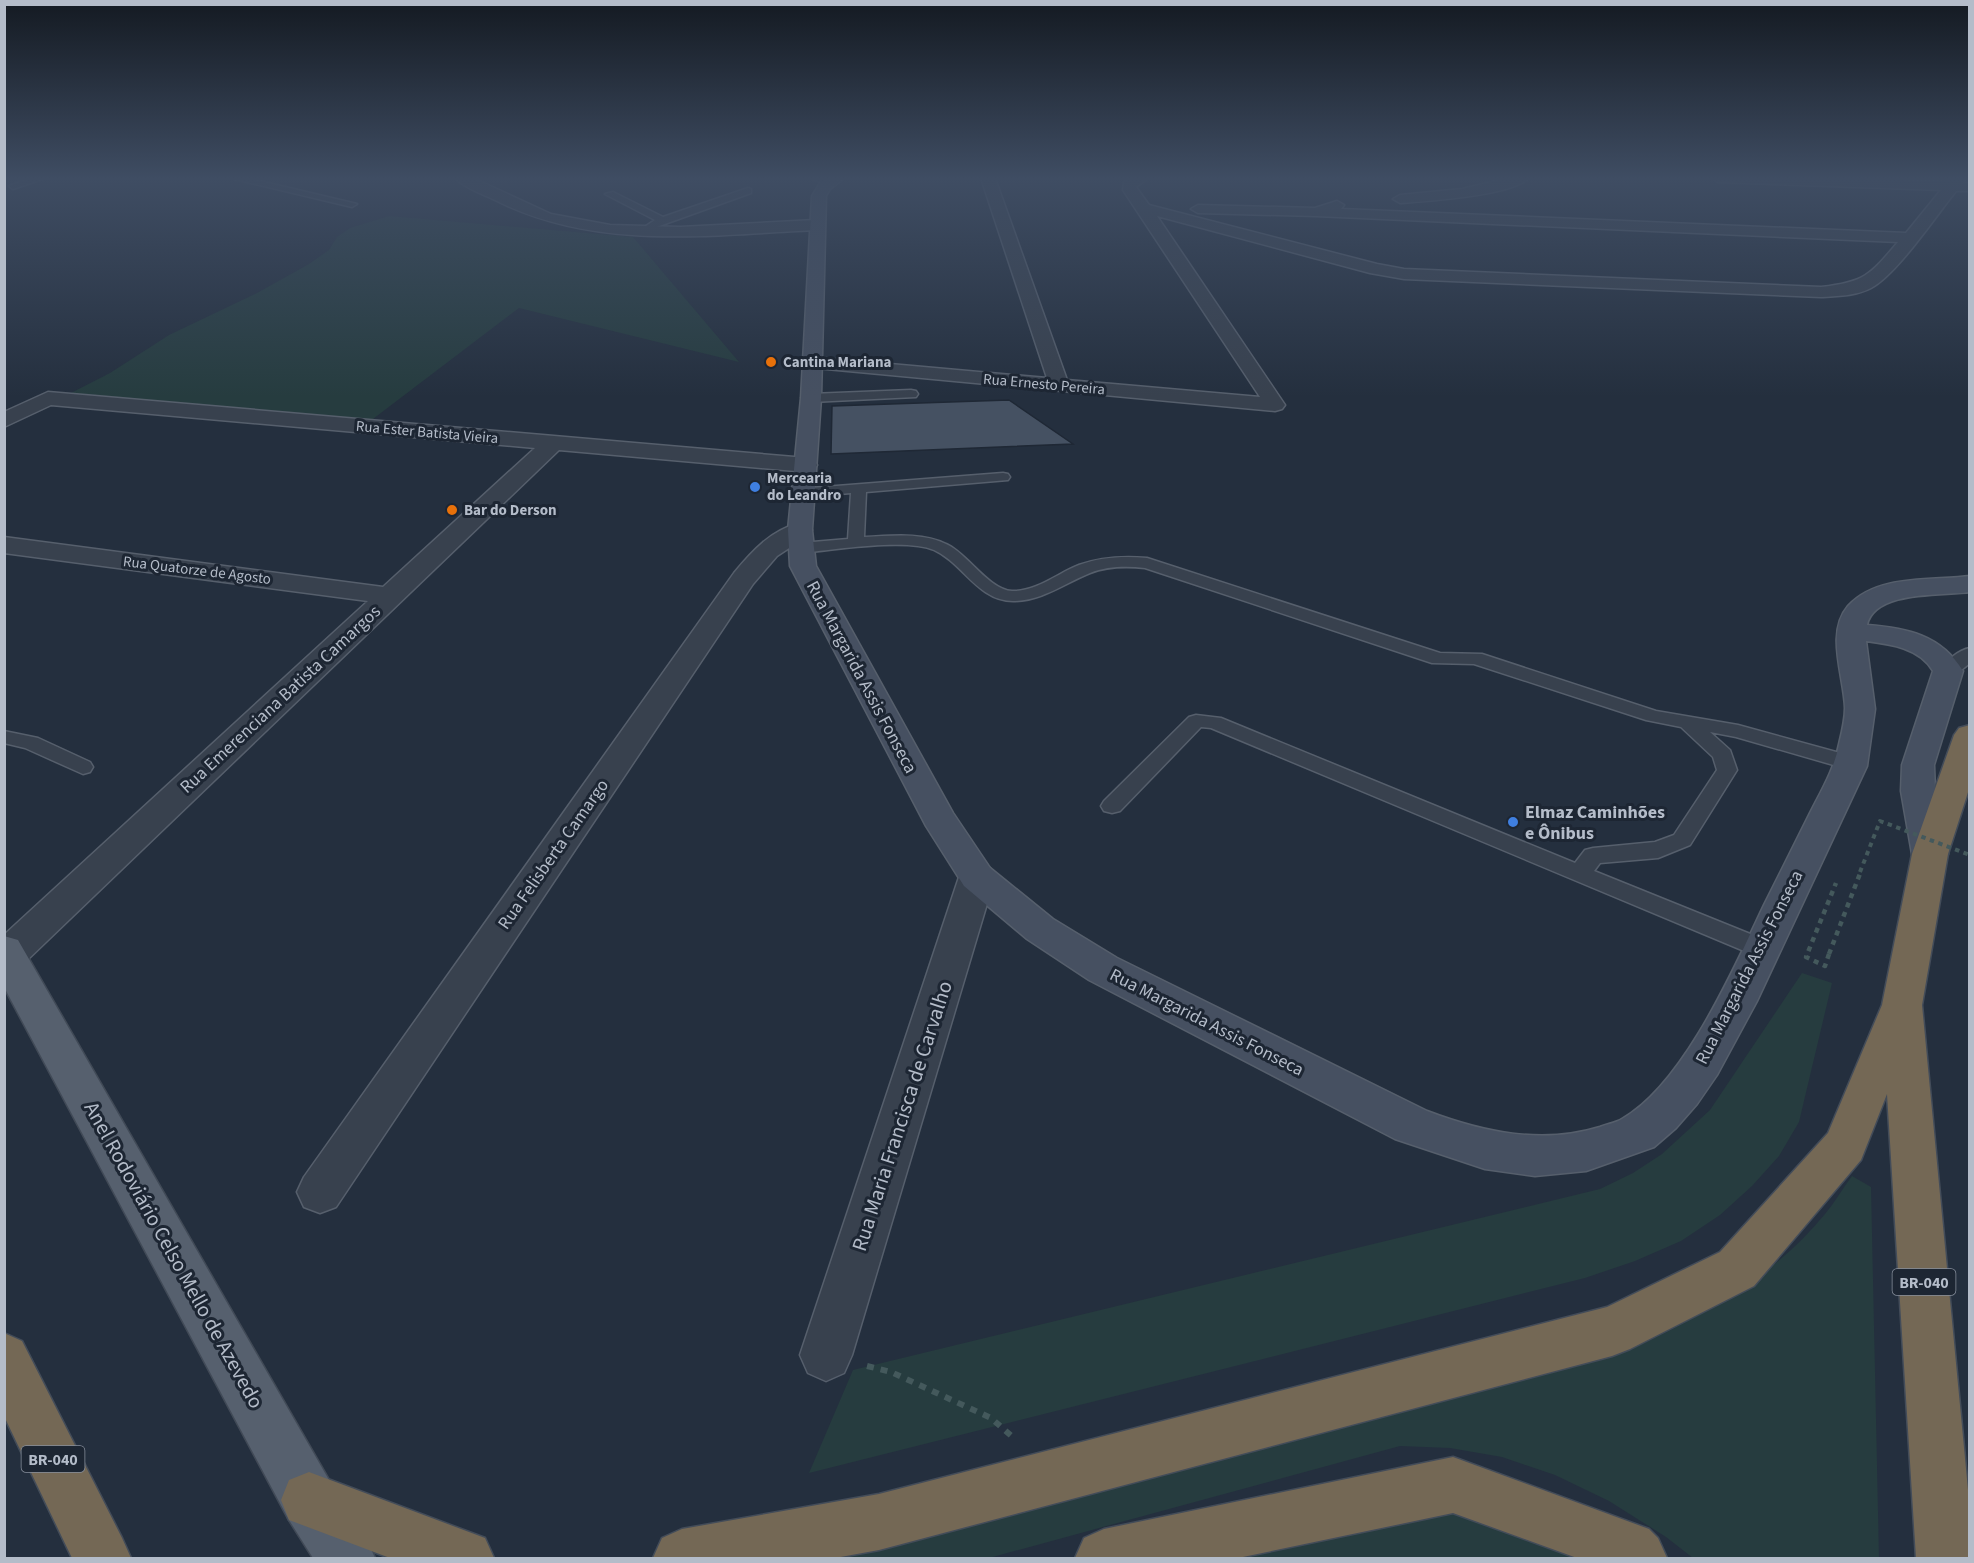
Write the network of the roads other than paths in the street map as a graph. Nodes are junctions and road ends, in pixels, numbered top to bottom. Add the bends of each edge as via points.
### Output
1 (815, 251) edge
2 (1013, 251) edge
3 (1173, 251) edge
4 (1308, 251) edge
5 (1899, 251) edge
6 (812, 363) junction
7 (1059, 385) junction
8 (911, 394) dead end
9 (811, 398) junction
10 (4, 421) edge
11 (552, 444) junction
12 (806, 465) junction
13 (1003, 477) dead end
14 (859, 488) junction
15 (803, 492) junction
16 (801, 539) junction
17 (856, 543) junction
18 (4, 545) edge
19 (1970, 584) edge
20 (390, 596) junction
21 (1851, 632) junction
22 (1959, 662) edge
23 (1686, 722) junction
24 (1970, 735) edge
25 (4, 737) edge
26 (1851, 764) junction
27 (83, 767) dead end
28 (1112, 806) dead end
29 (1930, 854) junction
30 (1579, 874) junction
31 (977, 877) junction
32 (1761, 949) junction
33 (6, 953) edge
34 (1902, 1005) junction
35 (320, 1192) dead end
36 (826, 1355) road end
37 (4, 1359) edge
38 (309, 1500) junction
39 (102, 1558) edge
40 (346, 1558) edge
41 (465, 1558) edge
42 (682, 1558) edge
43 (1104, 1558) edge
44 (1638, 1558) edge
45 (1945, 1558) edge

1 - 6 street, Rua Margarida Assis Fonseca
2 - 7 street
3 - 7 street, Rua Ernesto Pereira via 1275,405
4 - 5 street via 1404,274 1806,292 1864,285 1882,272
6 - 7 street, Rua Ernesto Pereira
6 - 9 street, Rua Margarida Assis Fonseca
8 - 9 lane
9 - 12 street, Rua Margarida Assis Fonseca
10 - 11 street, Rua Ester Batista Vieira via 48,398
11 - 12 street, Rua Ester Batista Vieira
11 - 20 street, Rua Emerenciana Batista Camargos
12 - 15 street, Rua Margarida Assis Fonseca
13 - 14 lane
14 - 15 lane
14 - 17 lane
15 - 16 street, Rua Margarida Assis Fonseca
16 - 17 lane
16 - 31 street, Rua Margarida Assis Fonseca via 802,566 938,818
16 - 35 street, Rua Felisberta Camargo via 771,546 743,579
17 - 23 lane via 928,542 947,550 994,591 1010,596 1036,593 1096,565 1147,563 1439,659 1475,658 1653,716
18 - 20 street, Rua Quatorze de Agosto
19 - 21 street via 1885,594 1866,602 1856,615
20 - 33 street, Rua Emerenciana Batista Camargos
21 - 22 street via 1889,635
21 - 26 street, Rua Margarida Assis Fonseca via 1860,709
22 - 29 street via 1918,765 1918,791
23 - 26 lane via 1738,731
23 - 30 lane via 1723,755 1727,770 1682,840 1658,850 1593,856
24 - 29 highway, BR-040
25 - 27 lane via 31,743
26 - 32 street, Rua Margarida Assis Fonseca
28 - 30 lane via 1196,721 1214,722
29 - 34 highway, BR-040
30 - 32 lane
31 - 32 street, Rua Margarida Assis Fonseca via 1040,929 1102,969 1411,1125 1442,1138 1521,1157 1560,1156 1599,1148 1637,1133 1688,1084 1719,1034
31 - 36 street, Rua Maria Francisca de Carvalho
33 - 38 main road, Anel Rodoviário Celso Mello de Azevedo
34 - 42 highway via 1845,1146 1737,1269 1612,1331 879,1522
34 - 45 highway, BR-040
37 - 39 highway, BR-040
38 - 40 main road, Anel Rodoviário Celso Mello de Azevedo
38 - 41 highway
43 - 44 highway via 1453,1485 1629,1549

